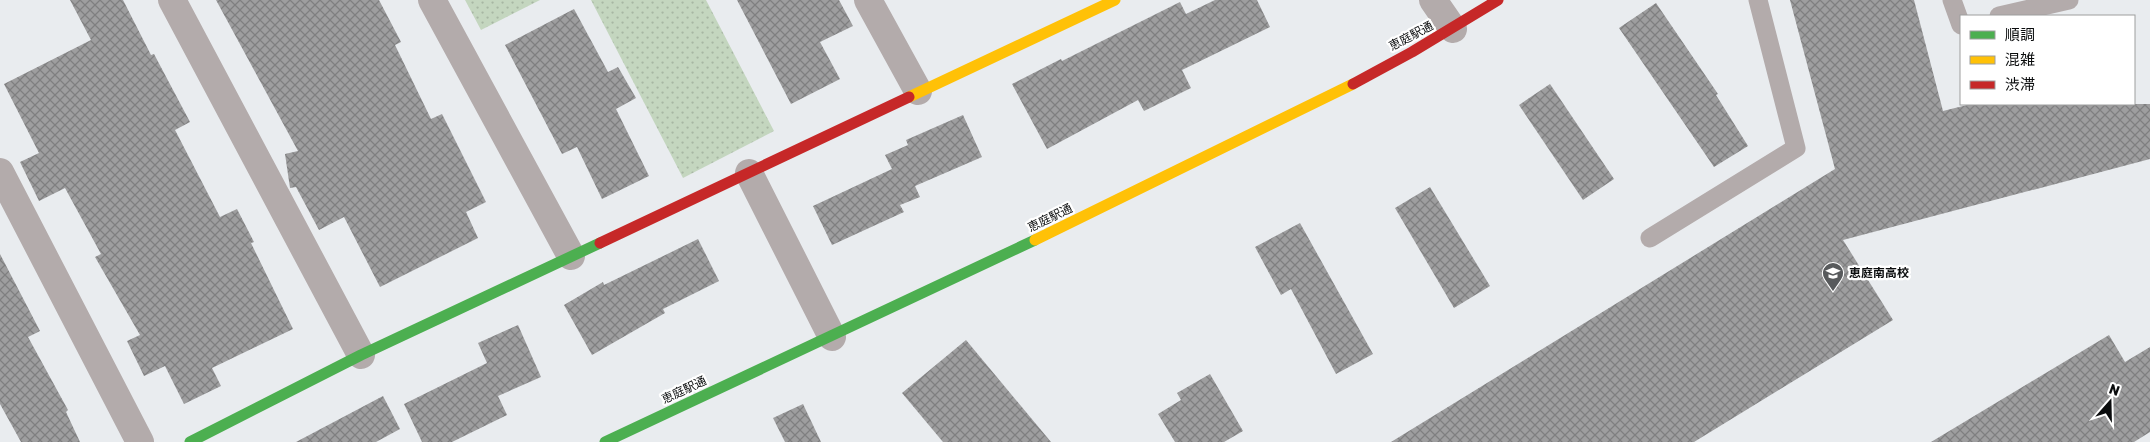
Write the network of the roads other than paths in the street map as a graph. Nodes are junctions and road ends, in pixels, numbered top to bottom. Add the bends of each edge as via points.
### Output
1 (172, 0) edge
2 (432, 0) edge
3 (868, 0) edge
4 (1115, 0) edge
5 (1433, 0) edge
6 (1498, 0) edge
7 (1758, 0) edge
8 (1952, 0) edge
9 (2069, 0) edge
10 (2003, 15) edge
11 (1960, 22) edge
12 (1453, 29) junction
13 (918, 91) junction
14 (0, 172) edge
15 (749, 173) junction
16 (1650, 238) dead end
17 (571, 256) junction
18 (832, 337) junction
19 (361, 355) junction
20 (140, 442) edge
21 (190, 442) edge
22 (605, 442) edge

1 - 19 street
2 - 17 street
3 - 13 street
4 - 13 street
5 - 12 street
6 - 12 street, 恵庭駅通
7 - 16 lane via 1796,148
8 - 11 lane
9 - 10 lane
12 - 18 street, 恵庭駅通 via 1291,116
13 - 15 street
14 - 20 street
15 - 17 street
15 - 18 street
17 - 19 street
18 - 22 street, 恵庭駅通
19 - 21 street

